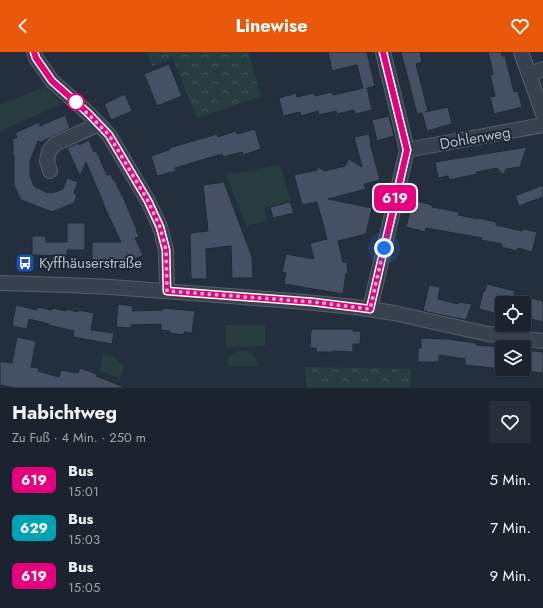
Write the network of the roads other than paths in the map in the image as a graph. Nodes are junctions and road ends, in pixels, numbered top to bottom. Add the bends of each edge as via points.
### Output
1 (34, 52) edge
2 (384, 52) edge
3 (521, 52) edge
4 (543, 69) edge
5 (529, 74) junction
6 (543, 114) edge
7 (99, 124) junction
8 (543, 126) edge
9 (407, 150) junction
10 (50, 171) dead end
11 (0, 283) edge
12 (167, 291) junction
13 (370, 309) junction
14 (543, 342) edge

1 - 7 street via 52,81
2 - 9 street
3 - 5 street
4 - 5 street
5 - 6 street
7 - 10 street via 55,144 49,151 47,161
7 - 12 street via 122,155 160,227 166,250
8 - 9 street, Dohlenweg
9 - 13 street
11 - 12 street
12 - 13 street
13 - 14 street via 488,334

